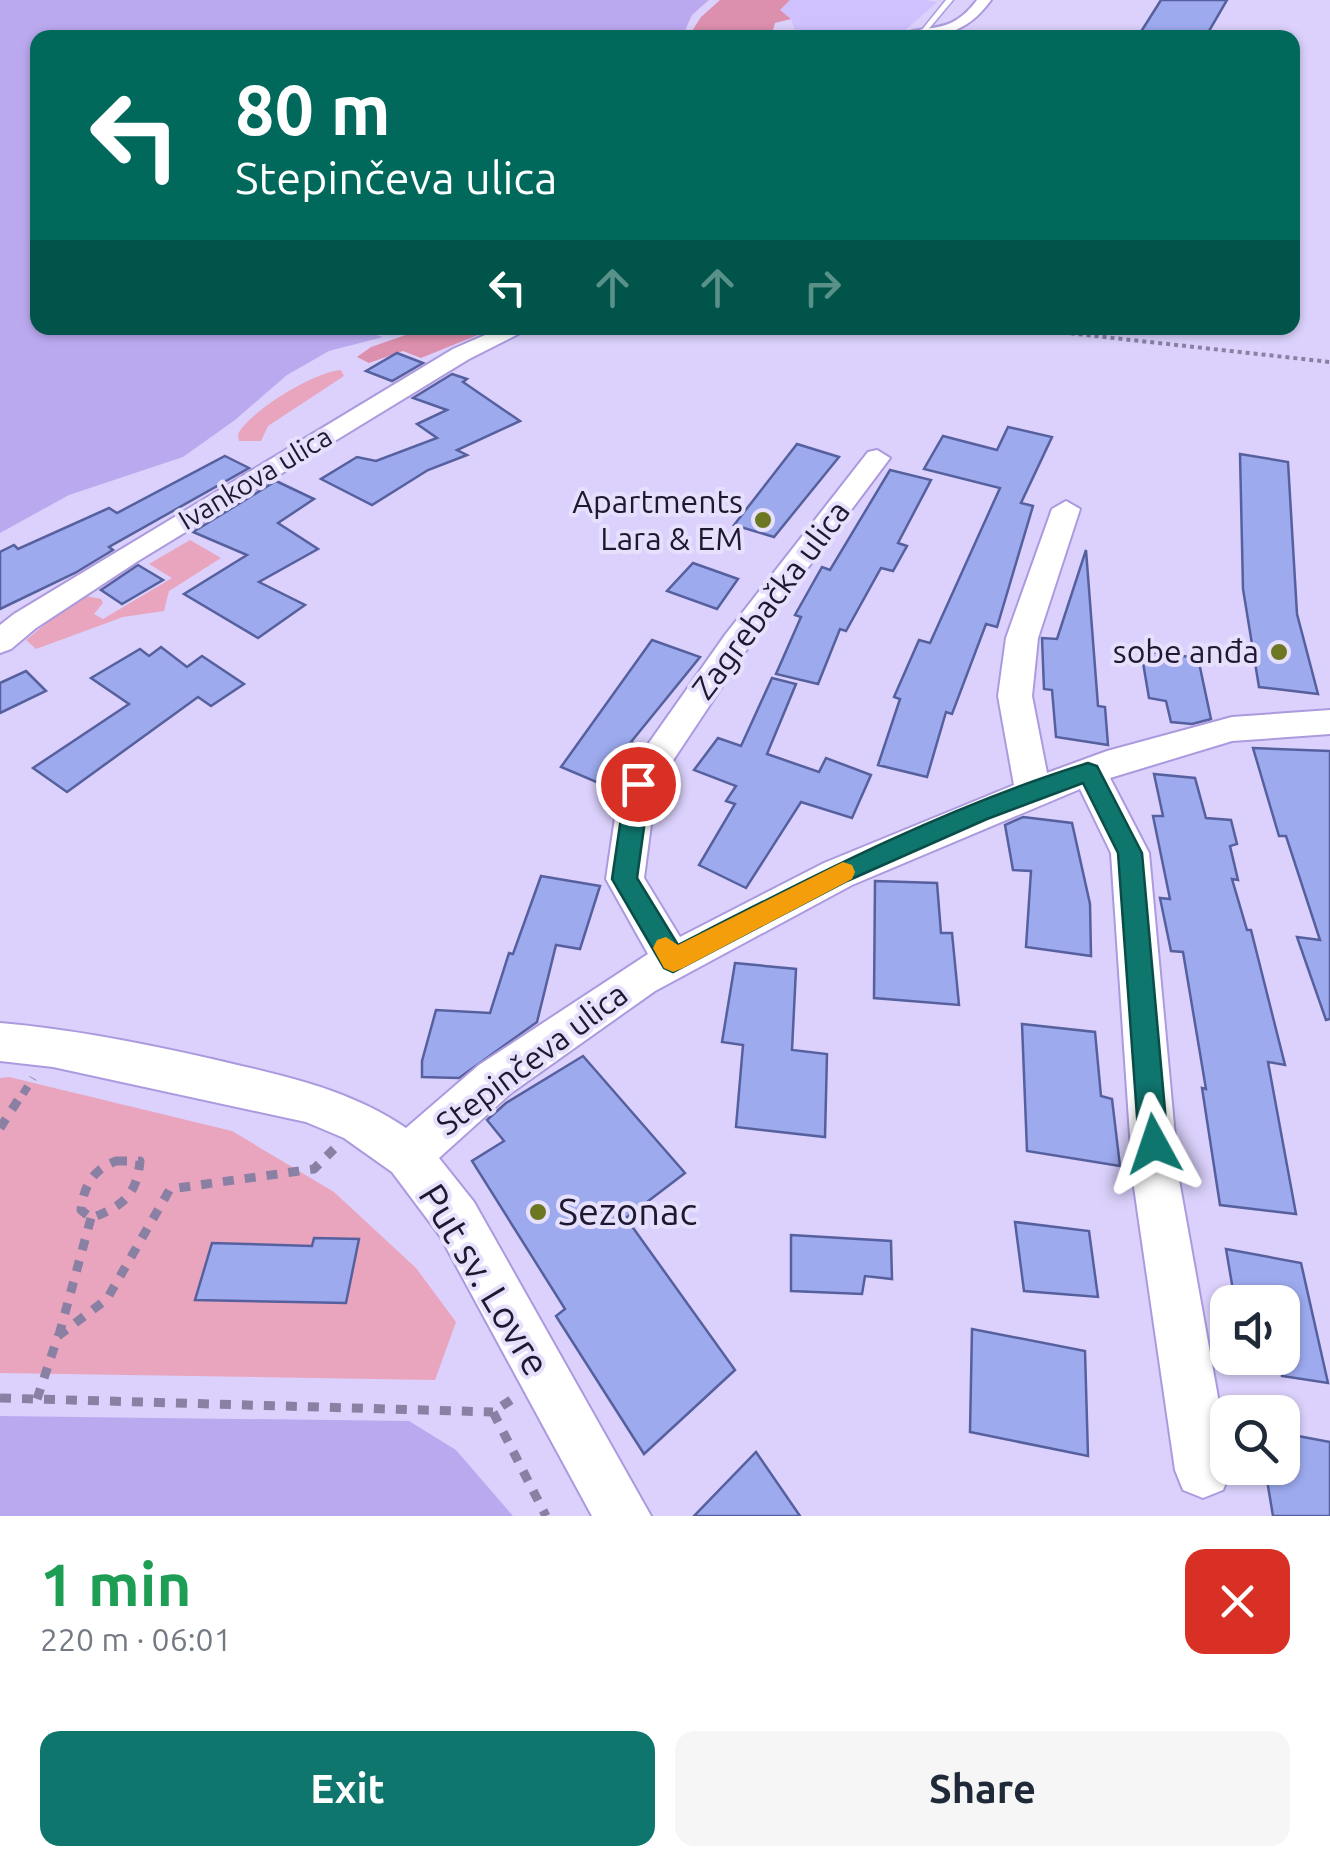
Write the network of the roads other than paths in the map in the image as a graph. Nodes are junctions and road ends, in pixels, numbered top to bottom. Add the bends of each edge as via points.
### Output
1 (950, 0) edge
2 (984, 0) edge
3 (924, 28) dead end
4 (954, 30) edge
5 (496, 335) edge
6 (877, 458) dead end
7 (1066, 509) dead end
8 (0, 642) edge
9 (1330, 722) edge
10 (1088, 772) junction
11 (1033, 793) junction
12 (673, 960) junction
13 (0, 1042) edge
14 (408, 1156) junction
15 (1203, 1470) dead end
16 (624, 1516) edge

1 - 3 lane
2 - 4 street
5 - 8 street, Ivankova ulica via 128,555
6 - 12 street, Zagrebačka ulica via 638,784 625,879
7 - 11 street via 1022,638 1014,696
9 - 10 street, Stepinčeva ulica via 1232,729
10 - 11 street, Stepinčeva ulica
10 - 15 street via 1130,853 1156,1180
11 - 12 street, Stepinčeva ulica via 838,874
12 - 14 street, Stepinčeva ulica via 495,1079
13 - 14 street, Put sv. Lovre via 53,1047 308,1102 360,1123
14 - 16 street, Put sv. Lovre via 458,1219

